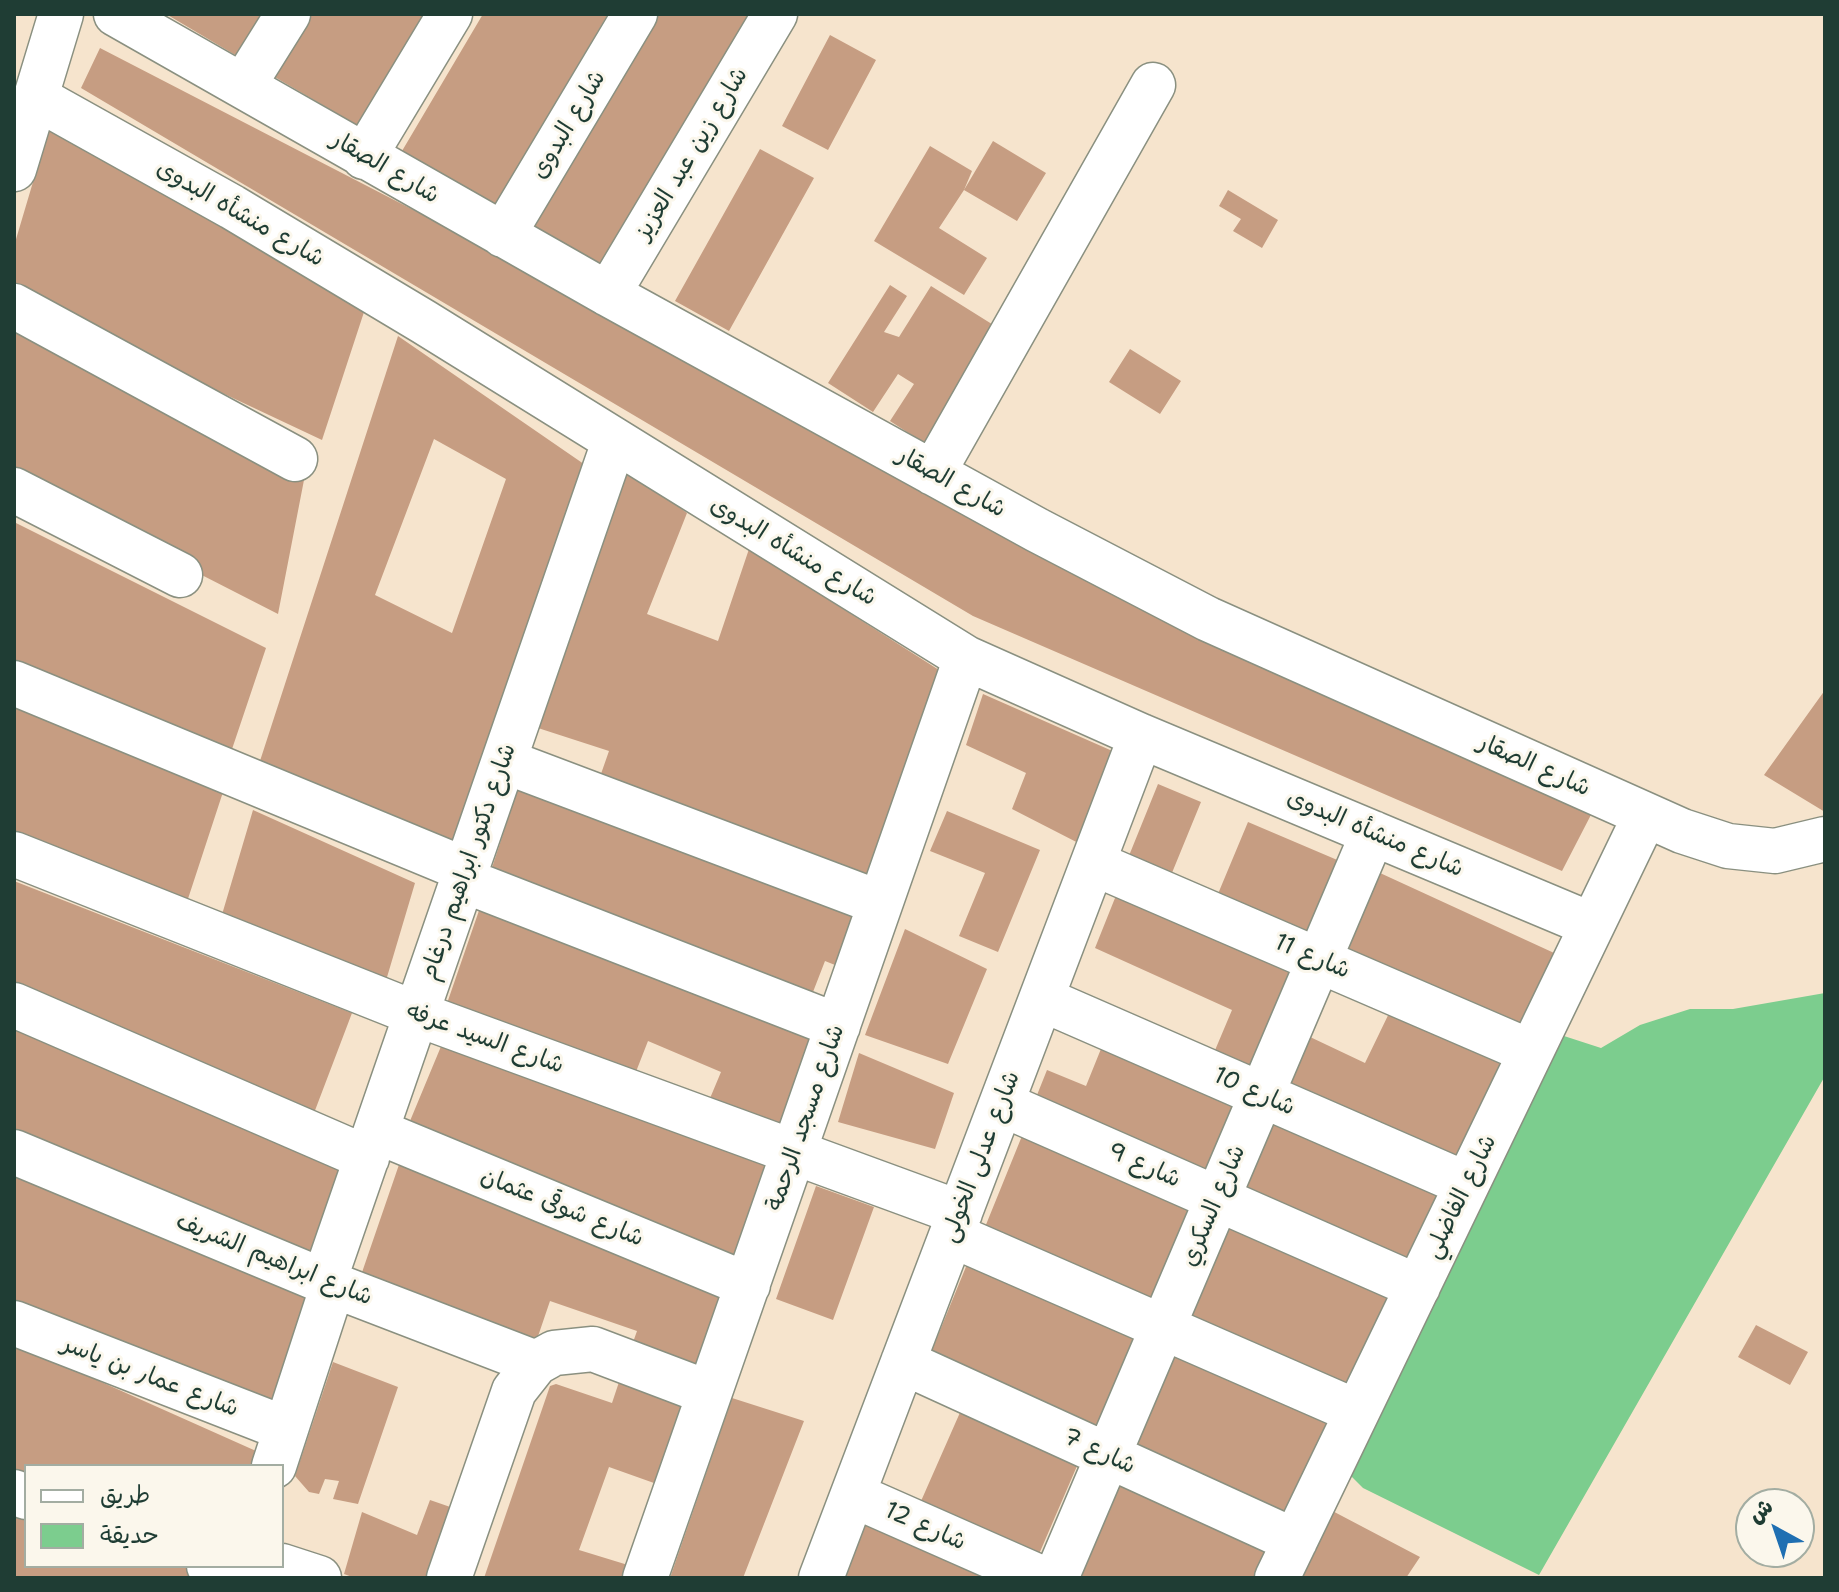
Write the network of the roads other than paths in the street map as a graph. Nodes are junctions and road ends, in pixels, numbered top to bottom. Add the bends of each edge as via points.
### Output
1 (61, 14) edge
2 (116, 14) edge
3 (288, 14) edge
4 (450, 14) edge
5 (635, 14) edge
6 (775, 14) edge
7 (1153, 85) dead end
8 (243, 86) junction
9 (35, 97) junction
10 (364, 157) junction
11 (14, 169) edge
12 (503, 235) junction
13 (608, 294) junction
14 (14, 306) edge
15 (614, 442) junction
16 (295, 459) dead end
17 (933, 473) junction
18 (14, 490) edge
19 (180, 575) dead end
20 (966, 658) junction
21 (14, 683) edge
22 (1141, 736) junction
23 (504, 761) junction
24 (1645, 816) junction
25 (1373, 833) junction
26 (1825, 839) edge
27 (14, 854) edge
28 (1093, 863) junction
29 (465, 875) junction
30 (880, 903) junction
31 (1592, 925) junction
32 (1319, 960) junction
33 (1042, 999) junction
34 (14, 1005) edge
35 (417, 1014) junction
36 (838, 1026) junction
37 (1531, 1052) junction
38 (1261, 1095) junction
39 (1002, 1104) junction
40 (371, 1144) junction
41 (14, 1152) edge
42 (794, 1152) junction
43 (1466, 1184) junction
44 (1217, 1199) junction
45 (956, 1224) junction
46 (329, 1283) junction
47 (748, 1285) junction
48 (1418, 1287) junction
49 (14, 1323) edge
50 (1163, 1326) junction
51 (903, 1362) junction
52 (536, 1363) junction
53 (709, 1393) junction
54 (1357, 1412) junction
55 (280, 1448) edge
56 (1108, 1456) junction
57 (853, 1495) junction
58 (1286, 1559) edge
59 (284, 1567) edge
60 (214, 1568) edge
61 (241, 1578) edge
62 (319, 1578) edge
63 (449, 1578) edge
64 (645, 1578) edge
65 (821, 1578) edge
66 (1041, 1578) edge
67 (1056, 1578) edge

1 - 9 street
2 - 8 street, شارع الصقار
3 - 8 street
4 - 10 street
5 - 12 street, شارع البدوى
6 - 13 street, شارع زين عبد العزيز
7 - 17 street
8 - 10 street, شارع الصقار
9 - 11 street
9 - 15 street, شارع منشأه البدوى via 232,207
10 - 12 street, شارع الصقار
12 - 13 street, شارع الصقار
13 - 17 street, شارع الصقار
14 - 16 street
15 - 20 street, شارع منشأه البدوى
15 - 23 street, شارع دكتور ابراهيم درغام
17 - 24 street, شارع الصقار via 1208,619
18 - 19 street
20 - 22 street, شارع منشأه البدوى
20 - 30 street, شارع مسجد الرحمة
21 - 29 street
22 - 25 street, شارع منشأه البدوى
22 - 28 street, شارع عدلى الخولى
23 - 29 street, شارع دكتور ابراهيم درغام
23 - 30 street
24 - 26 street, شارع الصقار via 1728,846 1775,851
24 - 31 street, شارع الفاضلي
25 - 31 street, شارع منشأه البدوى
25 - 32 street, شارع السكري
27 - 35 street, شارع السيد عرفه
28 - 32 street, شارع 11
28 - 33 street, شارع عدلى الخولى
29 - 35 street, شارع دكتور ابراهيم درغام
29 - 36 street
30 - 36 street, شارع مسجد الرحمة
31 - 37 street, شارع الفاضلي
32 - 37 street, شارع 11
32 - 38 street, شارع السكري
33 - 38 street, شارع 10
33 - 39 street, شارع عدلى الخولى
34 - 40 street, شارع شوقى عثمان
35 - 40 street, شارع دكتور ابراهيم درغام
35 - 42 street, شارع السيد عرفه
36 - 42 street, شارع مسجد الرحمة
37 - 43 street, شارع الفاضلي
38 - 43 street, شارع 10
38 - 44 street, شارع السكري
39 - 44 street, شارع 9
39 - 45 street, شارع عدلى الخولى
40 - 46 street, شارع دكتور ابراهيم درغام
40 - 47 street, شارع شوقى عثمان
41 - 46 street, شارع ابراهيم الشريف
42 - 45 street, شارع السيد عرفه
42 - 47 street, شارع مسجد الرحمة
43 - 48 street, شارع الفاضلي
44 - 48 street, شارع 9
44 - 50 street, شارع السكري
45 - 50 street, شارع السيد عرفه
45 - 51 street, شارع عدلى الخولى
46 - 52 street, شارع ابراهيم الشريف
46 - 55 street, شارع دكتور ابراهيم درغام
47 - 53 street, شارع مسجد الرحمة
48 - 54 street, شارع الفاضلي
49 - 55 street, شارع عمار بن ياسر
50 - 54 street, شارع السيد عرفه
50 - 56 street, شارع السكري
51 - 56 street, شارع 7
51 - 57 street, شارع عدلى الخولى
52 - 53 street via 554,1353 593,1349
52 - 63 street via 514,1391
53 - 64 street, شارع مسجد الرحمة
54 - 58 street, شارع الفاضلي
56 - 58 street, شارع 7
56 - 67 street, شارع السكري
57 - 65 street, شارع عدلى الخولى
57 - 66 street, شارع 12
59 - 62 street
60 - 61 street

